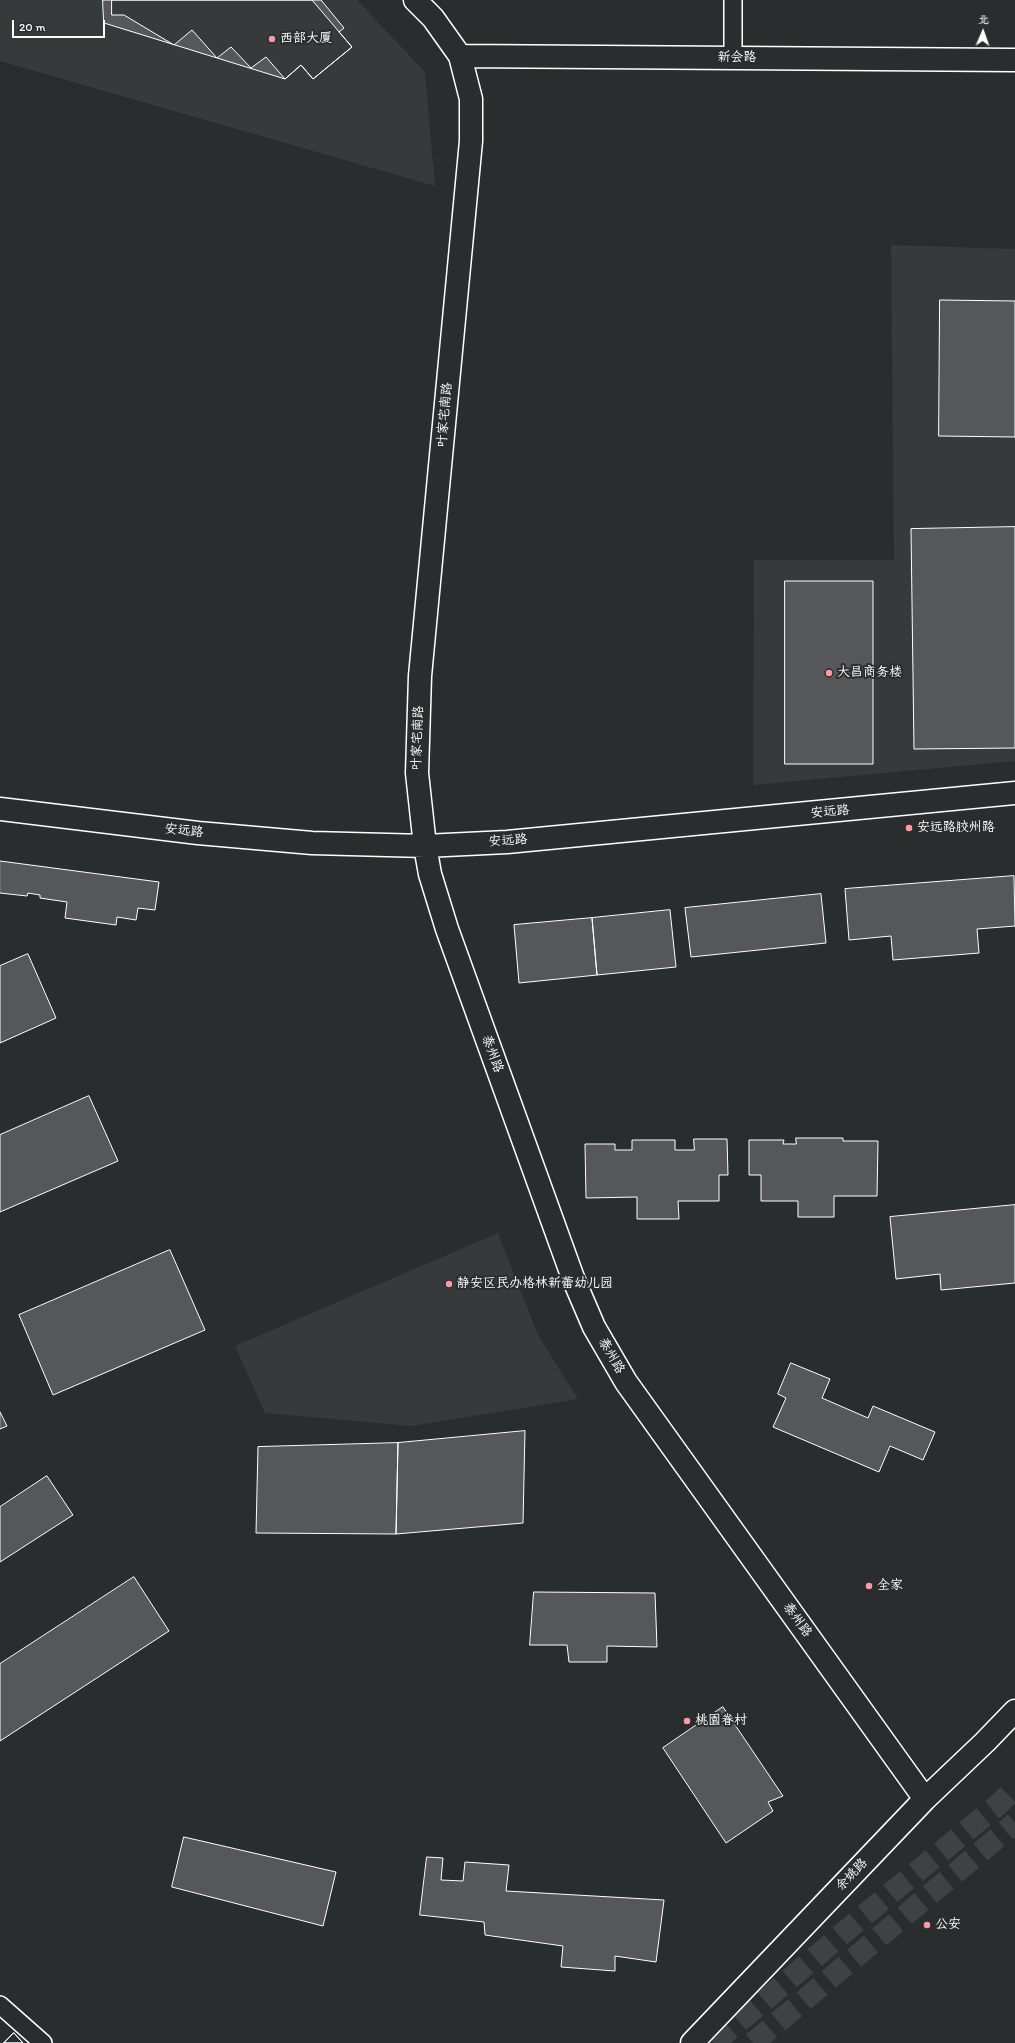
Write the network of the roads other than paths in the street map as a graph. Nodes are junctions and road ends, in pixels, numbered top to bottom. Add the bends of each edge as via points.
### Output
1 (415, 0) edge
2 (733, 0) edge
3 (460, 56) junction
4 (734, 58) junction
5 (1015, 60) edge
6 (1015, 794) edge
7 (0, 809) edge
8 (425, 846) junction
9 (1015, 1712) edge
10 (925, 1799) junction
11 (0, 2005) edge
12 (43, 2043) edge
13 (692, 2043) edge

1 - 3 street, 叶家宅南路 via 433,18
2 - 4 lane
3 - 4 street, 新会路
3 - 8 street, 叶家宅南路 via 471,100 470,141 420,676 417,773
4 - 5 street, 新会路
6 - 8 street, 安远路 via 515,841
7 - 8 street, 安远路 via 198,833 312,843
8 - 10 street, 泰州路 via 430,874 447,929 594,1327 626,1382
9 - 10 street, 余姚路
10 - 13 street, 余姚路
11 - 12 lane

